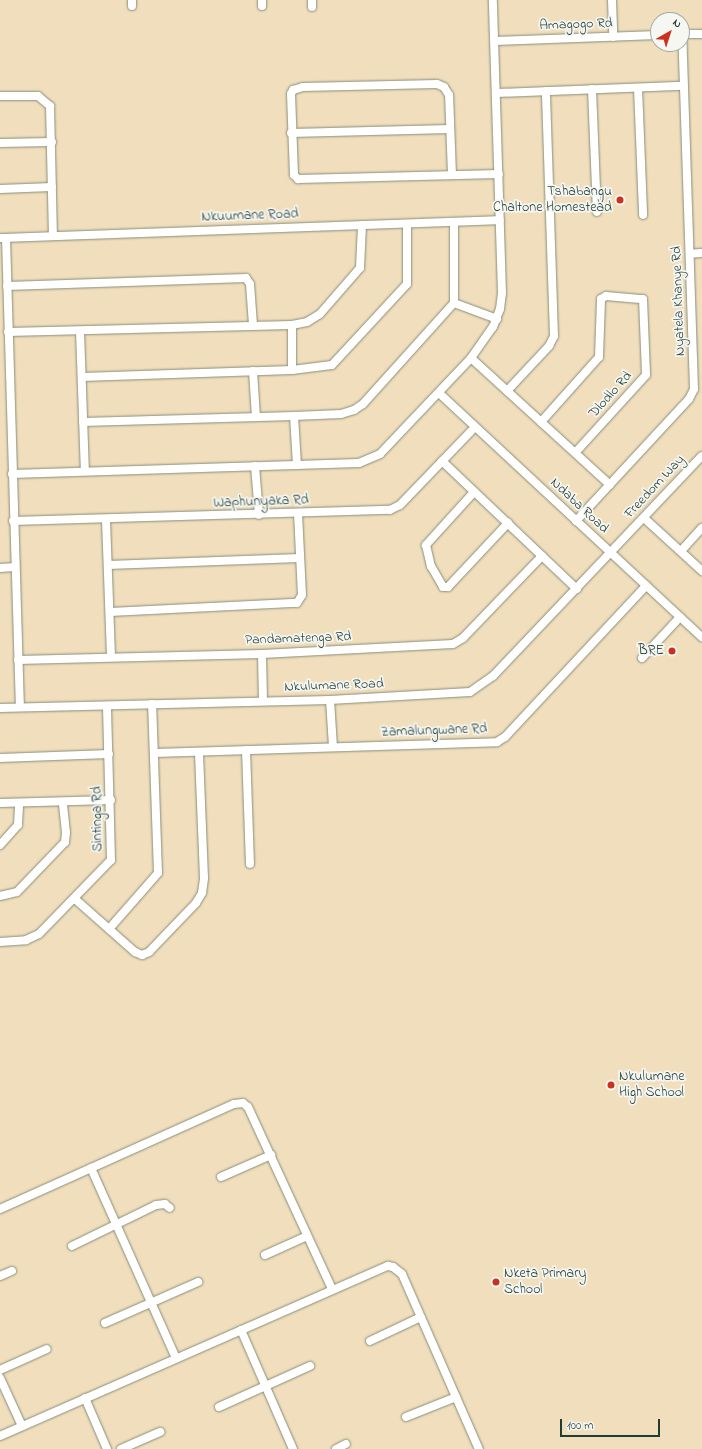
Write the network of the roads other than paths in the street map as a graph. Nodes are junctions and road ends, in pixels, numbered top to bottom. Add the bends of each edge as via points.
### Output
1 (493, 0) edge
2 (612, 0) edge
3 (690, 34) edge
4 (702, 34) edge
5 (650, 35) edge
6 (613, 37) junction
7 (495, 41) junction
8 (682, 52) edge
9 (683, 86) junction
10 (638, 88) junction
11 (592, 89) junction
12 (546, 91) junction
13 (497, 93) junction
14 (0, 96) edge
15 (450, 129) junction
16 (292, 133) junction
17 (52, 142) junction
18 (0, 143) edge
19 (499, 174) junction
20 (452, 175) junction
21 (52, 188) junction
22 (0, 189) edge
23 (597, 212) dead end
24 (643, 215) dead end
25 (500, 220) junction
26 (454, 223) junction
27 (362, 225) junction
28 (407, 225) junction
29 (54, 236) junction
30 (3, 238) edge
31 (702, 253) edge
32 (690, 254) junction
33 (7, 286) junction
34 (454, 303) junction
35 (497, 319) junction
36 (292, 324) junction
37 (253, 325) junction
38 (80, 331) junction
39 (8, 332) junction
40 (471, 358) junction
41 (292, 370) junction
42 (253, 371) junction
43 (4, 377) edge
44 (82, 377) junction
45 (507, 391) junction
46 (439, 393) junction
47 (294, 416) junction
48 (256, 417) junction
49 (83, 422) junction
50 (541, 422) junction
51 (475, 427) junction
52 (575, 453) junction
53 (702, 456) edge
54 (442, 461) junction
55 (296, 465) junction
56 (255, 466) junction
57 (85, 471) junction
58 (12, 474) junction
59 (610, 484) junction
60 (474, 492) junction
61 (298, 514) junction
62 (259, 515) junction
63 (644, 518) junction
64 (106, 520) junction
65 (13, 521) junction
66 (576, 521) junction
67 (508, 523) junction
68 (702, 528) edge
69 (681, 551) junction
70 (611, 553) junction
71 (542, 556) junction
72 (300, 558) junction
73 (108, 565) junction
74 (15, 567) junction
75 (0, 568) edge
76 (702, 571) edge
77 (646, 586) junction
78 (577, 589) junction
79 (110, 612) junction
80 (680, 617) junction
81 (702, 637) edge
82 (262, 654) junction
83 (112, 657) junction
84 (642, 658) dead end
85 (18, 660) junction
86 (330, 700) junction
87 (263, 701) junction
88 (152, 704) junction
89 (107, 706) junction
90 (0, 708) edge
91 (20, 708) junction
92 (333, 747) junction
93 (246, 750) junction
94 (199, 752) junction
95 (155, 753) junction
96 (109, 754) junction
97 (0, 758) edge
98 (111, 800) junction
99 (63, 802) junction
100 (19, 803) junction
101 (0, 804) edge
102 (0, 845) edge
103 (250, 864) dead end
104 (0, 896) edge
105 (75, 899) junction
106 (109, 929) junction
107 (0, 942) edge
108 (271, 1155) junction
109 (91, 1168) junction
110 (221, 1177) dead end
111 (170, 1208) dead end
112 (0, 1209) edge
113 (116, 1224) junction
114 (307, 1236) junction
115 (72, 1246) dead end
116 (265, 1255) dead end
117 (12, 1271) dead end
118 (0, 1276) edge
119 (198, 1282) dead end
120 (332, 1289) junction
121 (152, 1303) junction
122 (421, 1317) junction
123 (105, 1324) dead end
124 (241, 1330) junction
125 (370, 1341) dead end
126 (47, 1349) dead end
127 (176, 1358) junction
128 (310, 1366) dead end
129 (0, 1370) edge
130 (0, 1378) edge
131 (264, 1386) junction
132 (456, 1397) junction
133 (85, 1398) junction
134 (219, 1407) dead end
135 (406, 1417) dead end
136 (22, 1426) junction
137 (160, 1432) dead end
138 (0, 1436) edge
139 (346, 1444) dead end
140 (107, 1449) edge
141 (121, 1449) edge
142 (293, 1449) edge
143 (336, 1449) edge
144 (479, 1449) edge

1 - 7 street
2 - 6 street
3 - 4 street
5 - 6 street, Amagogo Rd
6 - 7 street, Amagogo Rd
7 - 13 street
8 - 9 street, Nyatela Khanye Rd
9 - 10 street
9 - 32 street, Nyatela Khanye Rd
10 - 11 street
10 - 24 street
11 - 12 street
11 - 23 street
12 - 13 street
12 - 45 street via 554,336 545,350
13 - 19 street
14 - 17 street via 38,96 44,99 50,106
15 - 16 street
15 - 16 street via 449,95 440,85 303,87 291,94
15 - 20 street
16 - 20 street via 294,175 298,179
17 - 18 street
17 - 21 street
19 - 20 street
19 - 25 street
21 - 22 street
21 - 29 street
25 - 26 street, Nkuumane Road
25 - 35 street via 502,293
26 - 28 street, Nkuumane Road
26 - 34 street
27 - 28 street, Nkuumane Road
27 - 29 street, Nkuumane Road
27 - 36 street via 361,265 358,271 313,320
28 - 41 street via 408,280 405,287 332,365
29 - 30 street, Nkuumane Road
30 - 33 street
31 - 32 street
32 - 59 street, Nyatela Khanye Rd via 694,389 689,399
33 - 37 street via 246,278 250,284
33 - 39 street
34 - 35 street
34 - 47 street via 359,407 341,414
35 - 40 street
36 - 37 street
36 - 41 street
37 - 38 street
38 - 39 street
38 - 44 street
39 - 43 street
40 - 45 street
40 - 46 street
41 - 42 street
42 - 44 street
42 - 48 street
43 - 58 street
44 - 49 street
45 - 50 street
46 - 51 street, Ndaba Road
46 - 55 street via 380,454 370,460 359,463
47 - 48 street
47 - 55 street
48 - 49 street
49 - 57 street
50 - 52 street
50 - 52 street, Dlodlo Rd via 599,357 601,299 606,296 644,299 648,369 646,375
51 - 54 street, Waphunyaka Rd
51 - 66 street, Ndaba Road
52 - 59 street
53 - 63 street, Freedom Way
54 - 60 street
54 - 61 street, Waphunyaka Rd via 393,509
55 - 56 street
56 - 57 street
56 - 62 street
57 - 58 street
58 - 65 street
59 - 66 street, Nyatela Khanye Rd
60 - 67 street
60 - 67 street via 426,545 431,566 443,587 448,587
61 - 62 street, Waphunyaka Rd
61 - 72 street
62 - 64 street, Waphunyaka Rd
63 - 69 street
63 - 70 street, Freedom Way
64 - 65 street, Waphunyaka Rd
64 - 73 street
65 - 74 street
66 - 70 street, Ndaba Road
67 - 71 street
68 - 69 street
69 - 76 street
70 - 77 street, Ndaba Road
70 - 78 street, Nkulumane Road
71 - 78 street
71 - 82 street, Pandamatenga Rd via 463,638 453,644
72 - 73 street
72 - 79 street via 302,595 300,601 293,604
73 - 79 street
74 - 75 street
74 - 85 street
77 - 80 street, Ndaba Road
77 - 92 street, Zamalungwane Rd via 501,740
78 - 86 street, Nkulumane Road via 493,676 478,688 460,694
79 - 83 street
80 - 81 street, Ndaba Road
80 - 84 street
82 - 83 street, Pandamatenga Rd
82 - 87 street
83 - 85 street, Pandamatenga Rd
85 - 91 street
86 - 87 street, Nkulumane Road
86 - 92 street
87 - 88 street, Nkulumane Road
88 - 89 street, Nkulumane Road
88 - 95 street
89 - 91 street, Nkulumane Road
89 - 96 street, Sintinga Rd
90 - 91 street, Nkulumane Road
92 - 93 street, Zamalungwane Rd
93 - 94 street, Zamalungwane Rd
93 - 103 street
94 - 95 street, Zamalungwane Rd
94 - 106 street via 204,867 201,897 145,955 135,952
95 - 106 street via 158,873
96 - 97 street
96 - 98 street, Sintinga Rd
98 - 99 street
98 - 105 street, Sintinga Rd via 111,860
99 - 100 street
99 - 104 street via 65,842 17,892
100 - 101 street
100 - 102 street via 18,825
105 - 106 street
105 - 107 street, Sintinga Rd via 34,937
108 - 109 street via 248,1107 239,1103
108 - 110 street
108 - 114 street
109 - 112 street
109 - 113 street
111 - 113 street via 165,1204 156,1205
113 - 115 street
113 - 121 street
114 - 116 street
114 - 120 street
117 - 118 street
119 - 121 street
120 - 122 street via 383,1267 393,1267 402,1274
120 - 124 street
121 - 123 street
121 - 127 street
122 - 125 street
122 - 132 street
124 - 127 street
124 - 131 street
126 - 129 street
127 - 133 street
128 - 131 street
130 - 136 street
131 - 134 street
131 - 142 street
132 - 135 street
132 - 144 street
133 - 136 street
133 - 140 street
136 - 138 street
137 - 141 street
139 - 143 street

